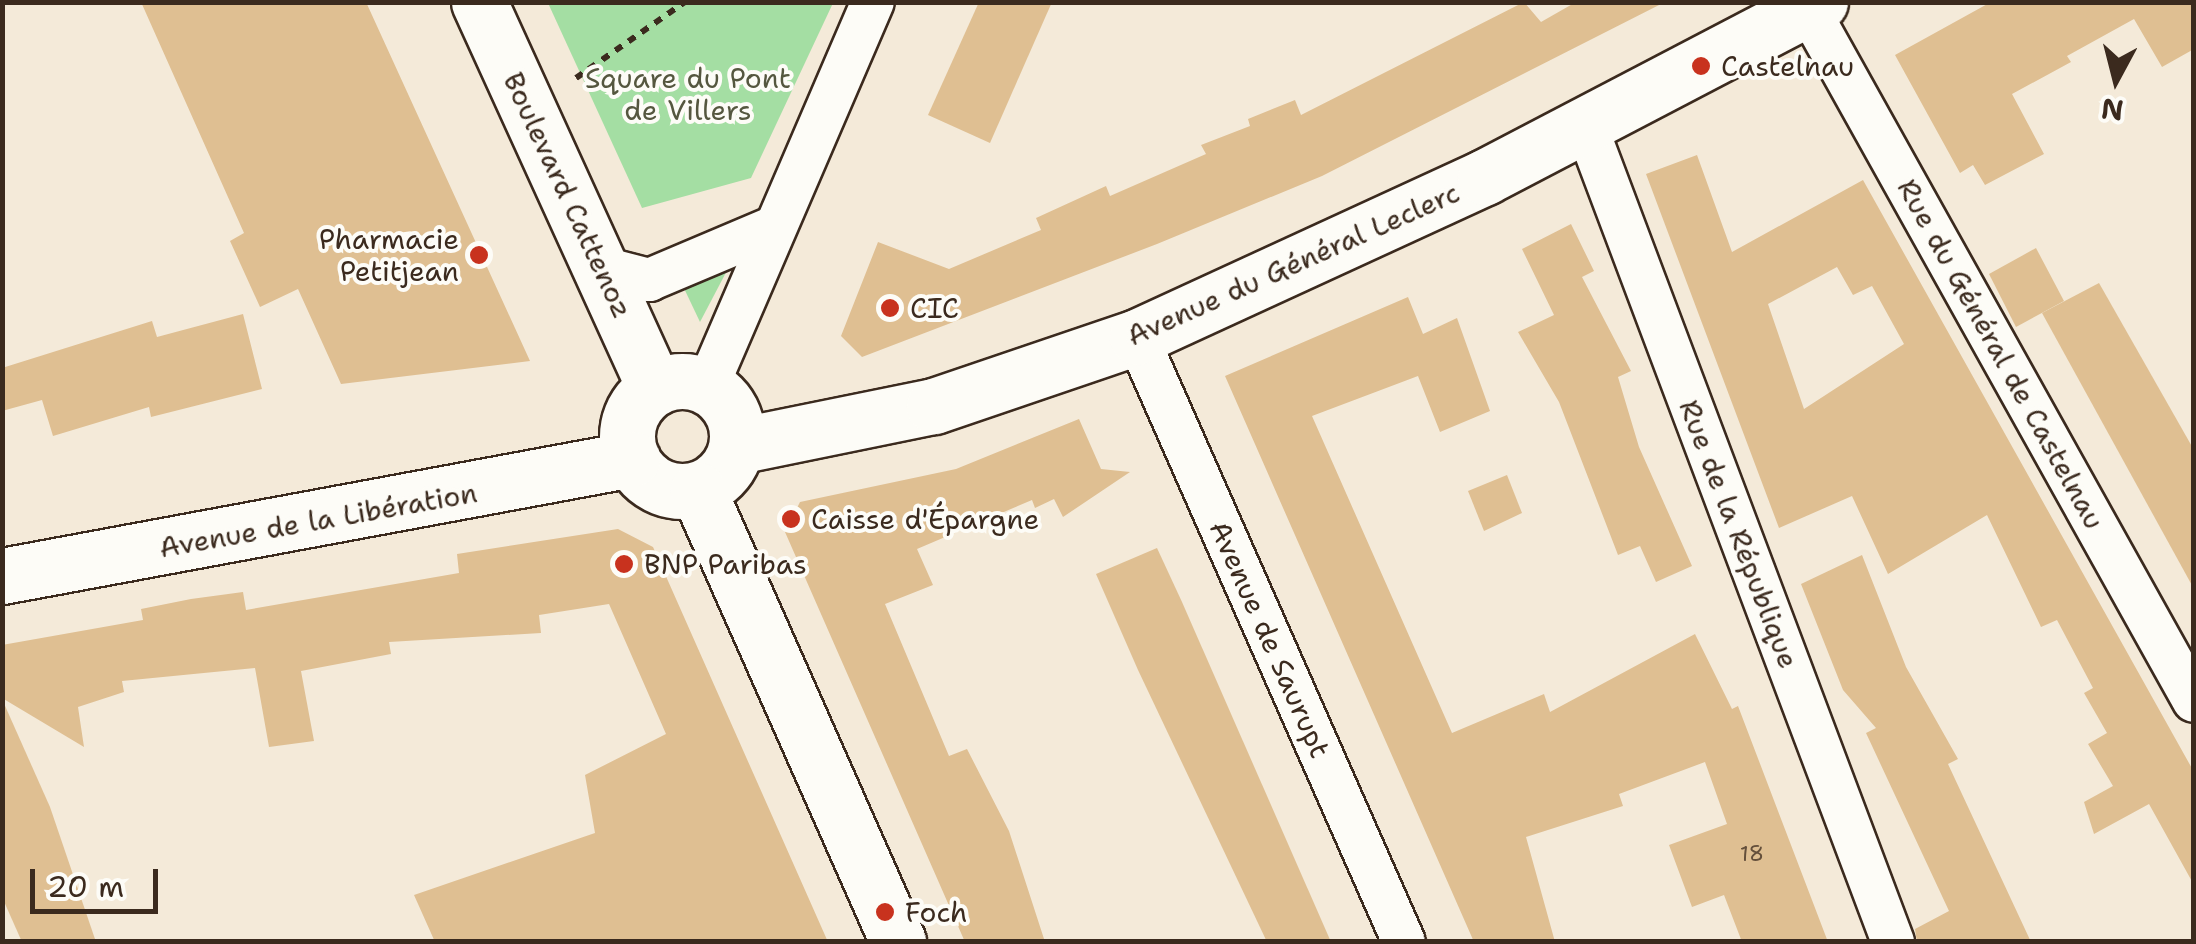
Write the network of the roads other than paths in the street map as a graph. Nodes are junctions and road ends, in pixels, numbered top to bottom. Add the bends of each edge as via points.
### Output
1 (479, 2) edge
2 (873, 2) edge
3 (1814, 6) edge
4 (1586, 126) junction
5 (772, 228) junction
6 (603, 268) junction
7 (1137, 337) junction
8 (681, 388) junction
9 (736, 446) junction
10 (632, 459) junction
11 (698, 490) junction
12 (2, 576) edge
13 (2194, 700) edge
14 (898, 942) edge
15 (1404, 942) edge
16 (1893, 942) edge

1 - 6 main road, Boulevard Cattenoz
2 - 5 street
3 - 4 main road, Avenue du Général Leclerc
3 - 13 street, Rue du Général de Castelnau
4 - 7 main road, Avenue du Général Leclerc
4 - 16 street, Rue de la République
5 - 6 street via 649,280
5 - 8 street
6 - 8 main road, Boulevard Cattenoz
7 - 9 main road, Avenue du Général Leclerc via 934,406
7 - 15 street, Avenue de Saurupt
8 - 9 main road via 732,412
8 - 10 main road via 630,418
9 - 11 main road via 723,473
10 - 11 main road via 666,490
10 - 12 main road, Avenue de la Libération
11 - 14 main road

